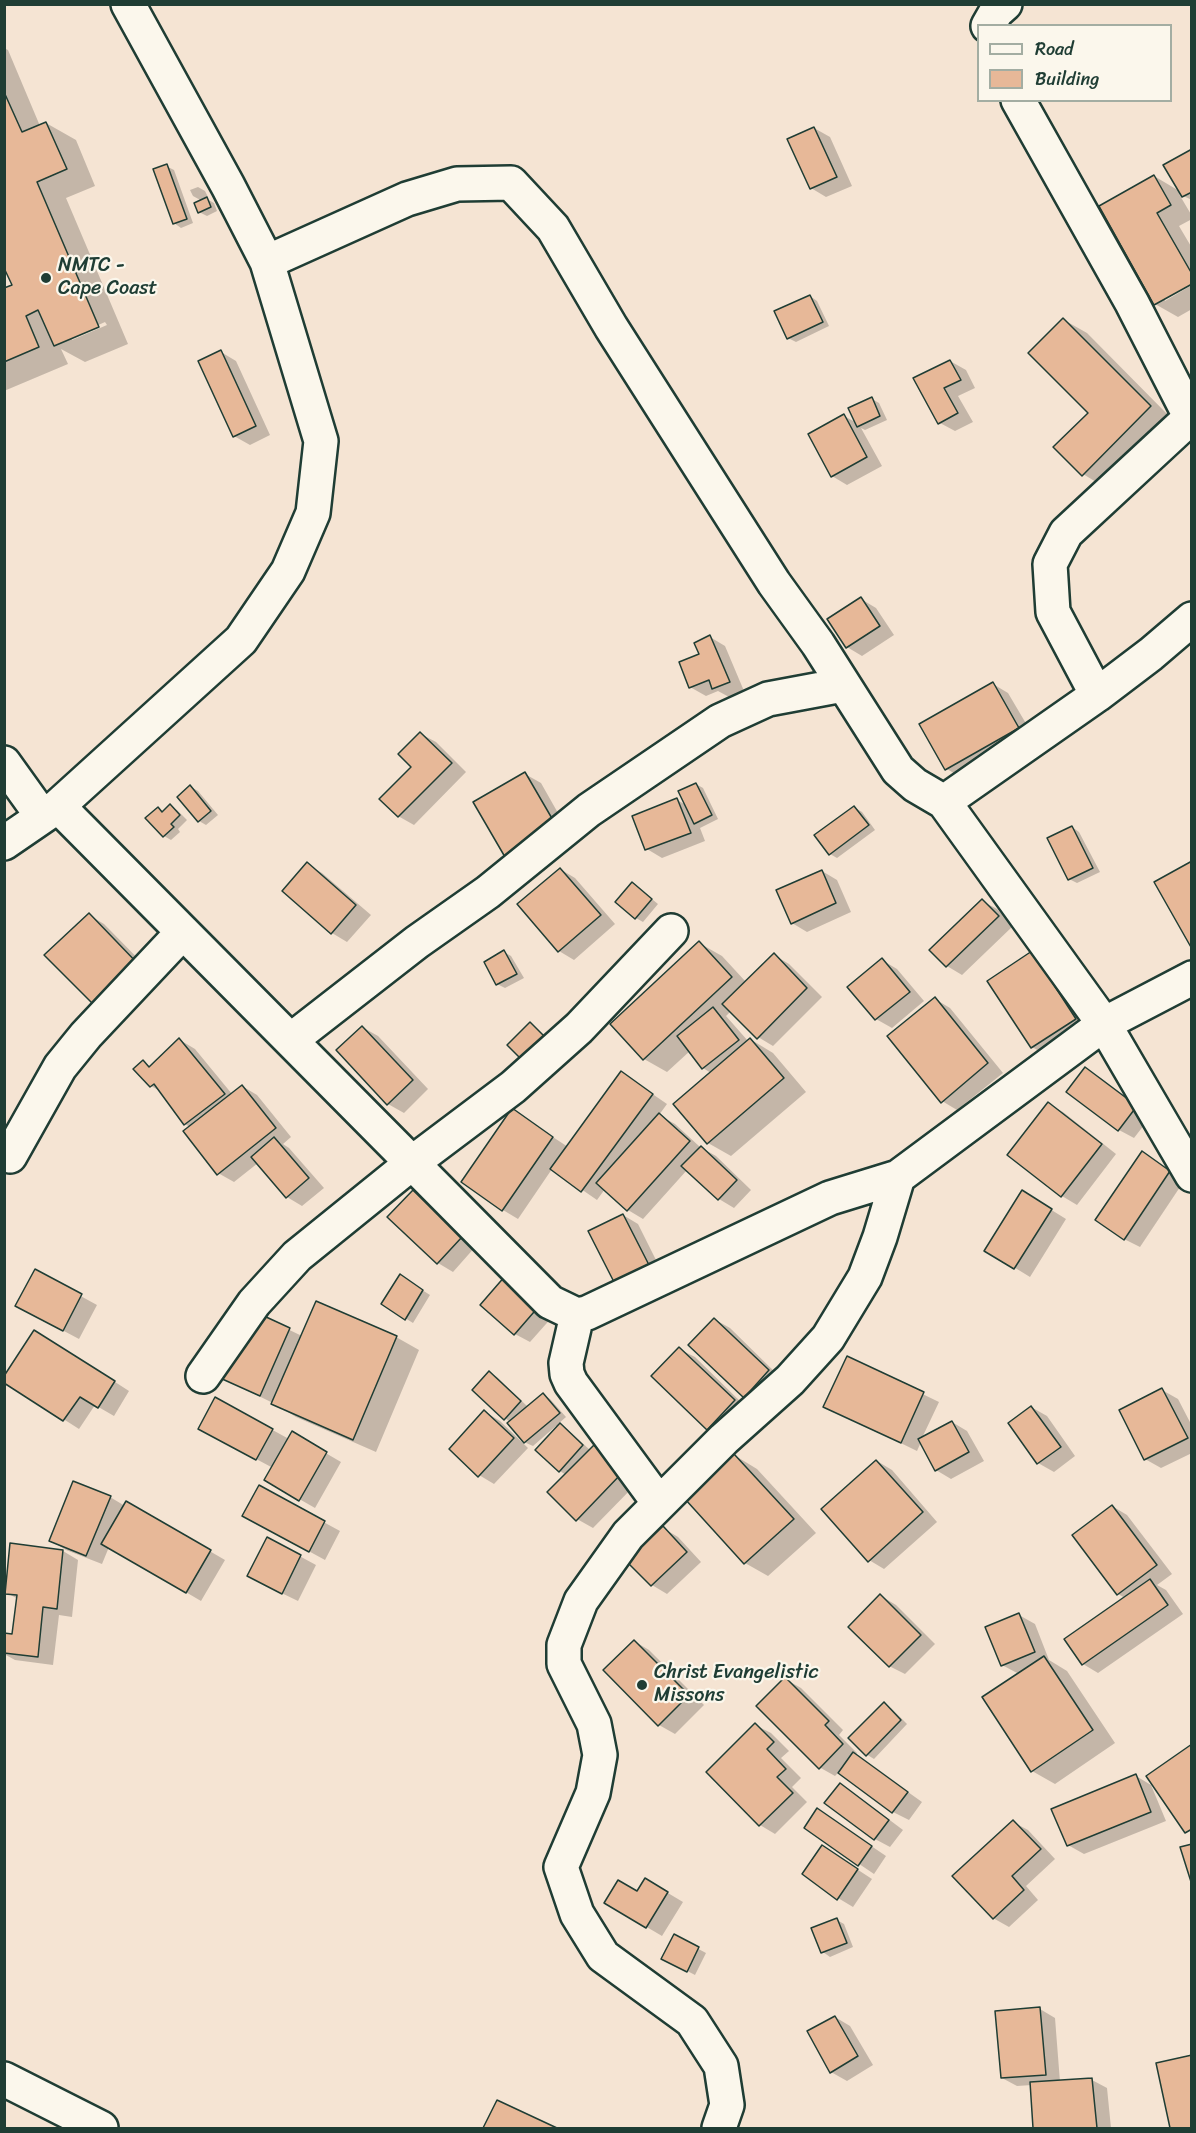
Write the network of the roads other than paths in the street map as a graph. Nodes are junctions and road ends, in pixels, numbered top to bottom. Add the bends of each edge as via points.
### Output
1 (128, 4) edge
2 (1005, 4) edge
3 (989, 24) edge
4 (1019, 102) edge
5 (267, 262) junction
6 (1191, 419) edge
7 (1191, 619) edge
8 (843, 685) junction
9 (1097, 695) junction
10 (4, 763) edge
11 (944, 802) junction
12 (50, 811) junction
13 (4, 843) edge
14 (670, 931) dead end
15 (183, 932) junction
16 (1191, 978) edge
17 (1104, 1024) junction
18 (291, 1040) junction
19 (10, 1156) dead end
20 (412, 1163) junction
21 (1191, 1176) edge
22 (898, 1177) junction
23 (577, 1315) junction
24 (203, 1376) dead end
25 (659, 1503) junction
26 (4, 2079) edge
27 (101, 2128) edge
28 (719, 2128) edge

1 - 5 street
2 - 3 street
4 - 6 street via 1132,303
5 - 8 street via 407,200 457,184 511,183 553,228 774,584
5 - 12 street via 321,441 313,513 288,571 241,640
6 - 9 street via 1066,533 1050,564 1053,612
7 - 9 street
8 - 11 street via 898,770
8 - 18 street via 768,699 720,721 589,810 488,892
9 - 11 street
10 - 12 street
11 - 17 street
12 - 13 street
12 - 15 street
14 - 20 street via 579,1028 513,1087
15 - 18 street
15 - 19 street via 60,1067
16 - 17 street
17 - 21 street
17 - 22 street
18 - 20 street
20 - 23 street via 549,1302
20 - 24 street via 297,1256 254,1303
22 - 23 street via 830,1198
22 - 25 street via 865,1277 828,1338 790,1380
23 - 25 street via 567,1374
25 - 28 street via 628,1535 580,1601 564,1645 564,1664 594,1724 600,1755 593,1793 561,1867 577,1914 603,1956 692,2021 721,2066 728,2105
26 - 27 street

